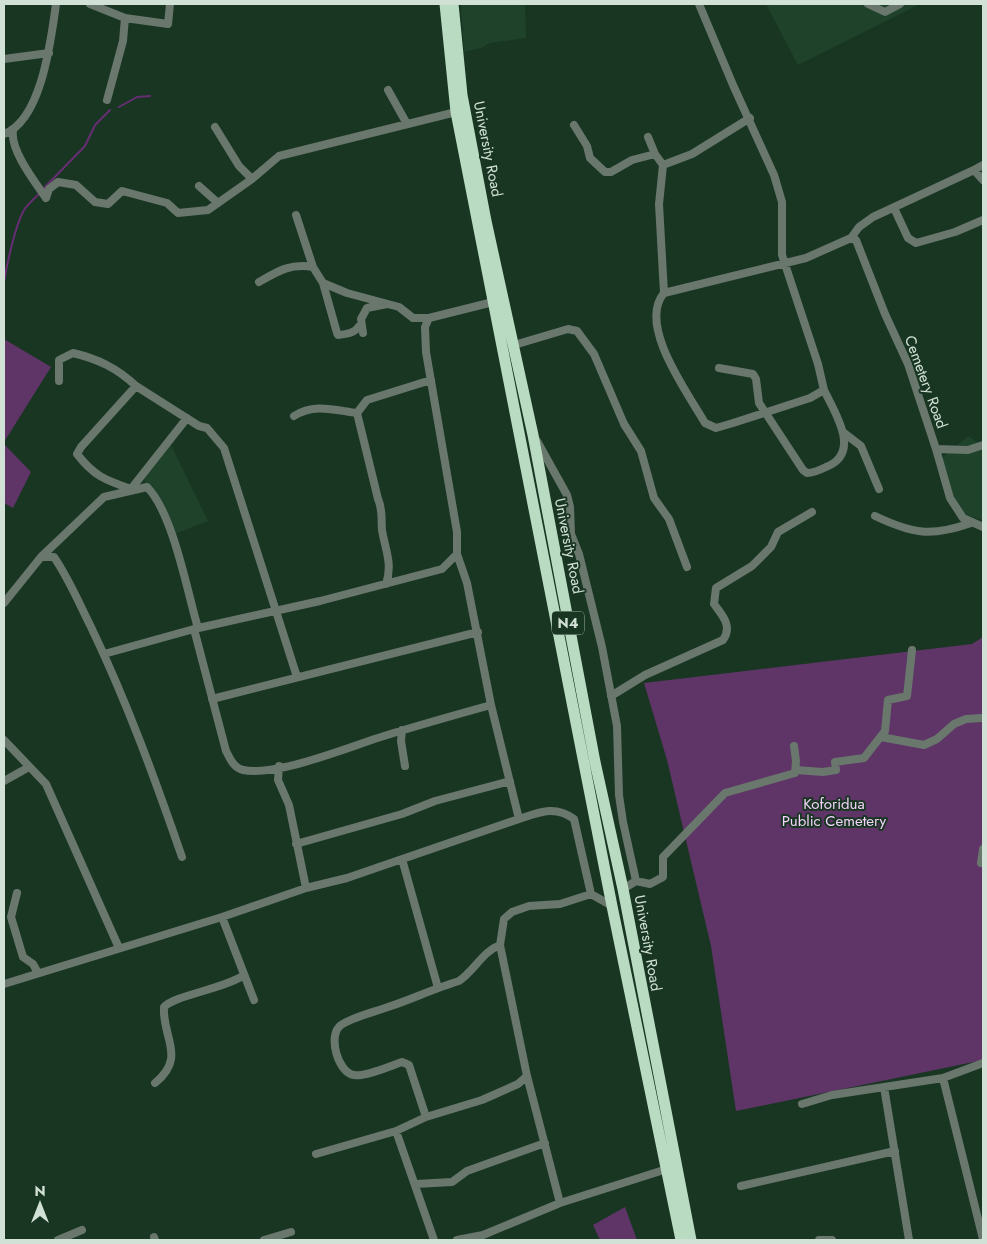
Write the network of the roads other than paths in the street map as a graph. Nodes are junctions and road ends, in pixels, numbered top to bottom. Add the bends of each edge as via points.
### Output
1 (56, 4) edge
2 (90, 4) edge
3 (170, 4) edge
4 (445, 4) edge
5 (453, 4) edge
6 (699, 4) edge
7 (868, 4) edge
8 (900, 4) edge
9 (125, 18) junction
10 (49, 53) junction
11 (4, 59) edge
12 (388, 90) dead end
13 (107, 100) dead end
14 (456, 112) junction
15 (750, 118) junction
16 (407, 124) junction
17 (574, 125) dead end
18 (215, 127) dead end
19 (13, 131) junction
20 (4, 134) edge
21 (648, 137) dead end
22 (4, 141) edge
23 (655, 154) junction
24 (663, 165) junction
25 (983, 165) edge
26 (974, 170) junction
27 (252, 179) junction
28 (983, 180) edge
29 (199, 186) dead end
30 (218, 203) junction
31 (894, 208) junction
32 (296, 215) dead end
33 (983, 220) edge
34 (850, 238) junction
35 (785, 263) junction
36 (313, 267) junction
37 (259, 282) dead end
38 (322, 283) junction
39 (664, 293) junction
40 (373, 298) junction
41 (493, 302) junction
42 (389, 304) junction
43 (367, 308) junction
44 (429, 318) junction
45 (514, 345) junction
46 (719, 368) dead end
47 (59, 380) dead end
48 (431, 380) junction
49 (136, 386) junction
50 (824, 390) junction
51 (766, 411) junction
52 (356, 413) junction
53 (294, 416) dead end
54 (187, 418) junction
55 (844, 433) junction
56 (533, 436) junction
57 (983, 445) edge
58 (936, 450) junction
59 (131, 489) junction
60 (879, 489) dead end
61 (812, 512) dead end
62 (875, 516) dead end
63 (971, 523) junction
64 (983, 527) edge
65 (457, 554) junction
66 (41, 557) junction
67 (687, 567) dead end
68 (386, 584) junction
69 (4, 602) edge
70 (275, 610) junction
71 (196, 629) junction
72 (478, 632) junction
73 (912, 650) dead end
74 (104, 654) junction
75 (297, 677) junction
76 (610, 696) junction
77 (212, 699) junction
78 (491, 705) junction
79 (981, 718) dead end
80 (402, 730) junction
81 (881, 737) junction
82 (4, 740) edge
83 (794, 746) dead end
84 (30, 766) junction
85 (279, 766) junction
86 (406, 766) dead end
87 (796, 770) junction
88 (4, 781) edge
89 (510, 781) junction
90 (520, 819) junction
91 (296, 844) junction
92 (983, 849) edge
93 (182, 857) dead end
94 (402, 858) junction
95 (981, 863) dead end
96 (636, 881) junction
97 (306, 888) junction
98 (623, 889) junction
99 (17, 893) dead end
100 (591, 894) junction
101 (612, 906) junction
102 (222, 917) junction
103 (500, 944) junction
104 (120, 948) junction
105 (38, 973) junction
106 (244, 975) junction
107 (4, 984) edge
108 (438, 988) junction
109 (254, 1000) dead end
110 (983, 1063) edge
111 (527, 1076) junction
112 (943, 1078) junction
113 (155, 1083) dead end
114 (884, 1087) junction
115 (802, 1104) dead end
116 (426, 1117) junction
117 (396, 1131) junction
118 (546, 1143) junction
119 (895, 1151) junction
120 (316, 1154) dead end
121 (667, 1169) junction
122 (416, 1184) junction
123 (741, 1186) dead end
124 (560, 1203) junction
125 (82, 1230) dead end
126 (291, 1232) dead end
127 (484, 1237) edge
128 (983, 1239) edge
129 (58, 1240) edge
130 (264, 1240) edge
131 (434, 1240) edge
132 (457, 1240) edge
133 (681, 1240) edge
134 (691, 1240) edge
135 (819, 1240) edge
136 (832, 1240) edge
137 (909, 1240) edge

1 - 10 street
2 - 9 street
3 - 9 street via 168,24
4 - 14 highway, University Road / N4
5 - 45 highway, University Road / N4 via 462,95
6 - 15 street
7 - 8 street via 885,12
9 - 13 street
10 - 11 street
10 - 19 street via 37,93
12 - 16 street
14 - 16 street
14 - 41 highway, University Road / N4
15 - 24 street via 692,154
15 - 35 street via 782,202 781,242
16 - 27 street via 279,156
17 - 23 street via 587,146 590,158 605,172
18 - 27 street
19 - 20 street
19 - 22 street
19 - 30 street via 12,138 26,168 46,198 49,189 58,182 76,184 96,202 108,204 122,191 166,203 178,213 201,212
21 - 23 street
23 - 24 street
24 - 39 street via 659,204
25 - 26 street
26 - 28 street
26 - 31 street
27 - 30 street
29 - 30 street
31 - 33 street via 908,238 916,242 955,232
31 - 34 street via 859,227
32 - 36 street
34 - 35 street via 806,258
34 - 58 street, Cemetery Road via 856,240 908,364
35 - 39 street
35 - 50 street
36 - 37 street via 286,267
36 - 38 street
38 - 40 street via 347,293
38 - 43 street via 338,335 361,329
39 - 51 street via 657,301 658,334 705,423 716,428
40 - 42 street
40 - 43 street
41 - 44 street
41 - 101 highway, University Road / N4
42 - 43 street
42 - 44 street via 413,318
44 - 48 street via 425,327
45 - 56 highway, University Road / N4
45 - 67 street via 568,329 582,337 594,354 624,424 641,452 654,498 669,518
46 - 51 street via 753,374 759,403
47 - 49 street via 59,360 73,353 104,362
48 - 52 street via 367,400
48 - 65 street via 457,532
49 - 54 street
49 - 59 street via 77,454 90,472
50 - 51 street via 810,398
50 - 55 street
51 - 55 street via 807,473 839,459
52 - 53 street via 315,407
52 - 68 street via 382,507 382,530 390,561
54 - 59 street
54 - 70 street via 208,428 226,452
55 - 60 street via 861,446
56 - 76 street via 567,495 572,534 602,647
56 - 98 highway, University Road / N4 via 595,762
57 - 58 street via 968,450
58 - 63 street, Cemetery Road via 950,498 962,518
59 - 66 street via 104,497
59 - 71 street via 147,486 157,496 168,522
61 - 76 street via 778,532 771,547 752,566 716,588 714,604 727,623 723,640 645,675
62 - 63 street via 917,533 949,531
63 - 64 street, Cemetery Road
65 - 68 street via 442,569
65 - 72 street
66 - 69 street
66 - 74 street via 54,557 64,571
68 - 70 street
70 - 71 street
70 - 75 street
71 - 74 street
71 - 77 street
72 - 75 street
72 - 78 street
73 - 81 street via 907,696 888,700 888,717
74 - 93 street via 153,772
75 - 77 street
76 - 96 street via 617,726 623,822
77 - 85 street via 232,763 242,770
78 - 80 street
78 - 89 street
79 - 81 street via 954,724 924,746
80 - 85 street via 322,757
80 - 86 street
81 - 87 street via 864,758 835,762 836,770
82 - 84 street
83 - 87 street
84 - 88 street
84 - 104 street via 46,784
85 - 91 street via 278,780 290,805
87 - 96 street via 795,773 726,794 663,857 663,877 650,884
89 - 90 street
89 - 91 street
90 - 94 street
90 - 100 street via 554,809 574,819
91 - 97 street
92 - 95 street
94 - 97 street via 347,878
94 - 108 street
96 - 98 street
97 - 102 street
98 - 134 highway, University Road / N4
99 - 105 street via 11,917 23,957
100 - 101 street
100 - 103 street via 560,904 530,906 512,912 504,919
101 - 121 highway, University Road / N4
102 - 104 street
102 - 106 street
103 - 108 street via 489,949 465,977
103 - 111 street
104 - 105 street
105 - 107 street
106 - 109 street
106 - 113 street via 233,983 164,1007 172,1053 170,1067
108 - 116 street via 342,1025 333,1037 343,1069 350,1075 358,1076 402,1062 409,1064
110 - 112 street
111 - 116 street via 518,1084 482,1100
111 - 118 street
112 - 114 street
112 - 128 street
114 - 115 street via 832,1095
114 - 119 street
116 - 117 street
117 - 120 street
117 - 122 street
118 - 122 street via 467,1171 452,1182
118 - 124 street
119 - 123 street
119 - 137 street
121 - 124 street
121 - 133 highway, University Road / N4
122 - 131 street
124 - 127 street
125 - 129 street
126 - 130 street
127 - 132 street
135 - 136 street

